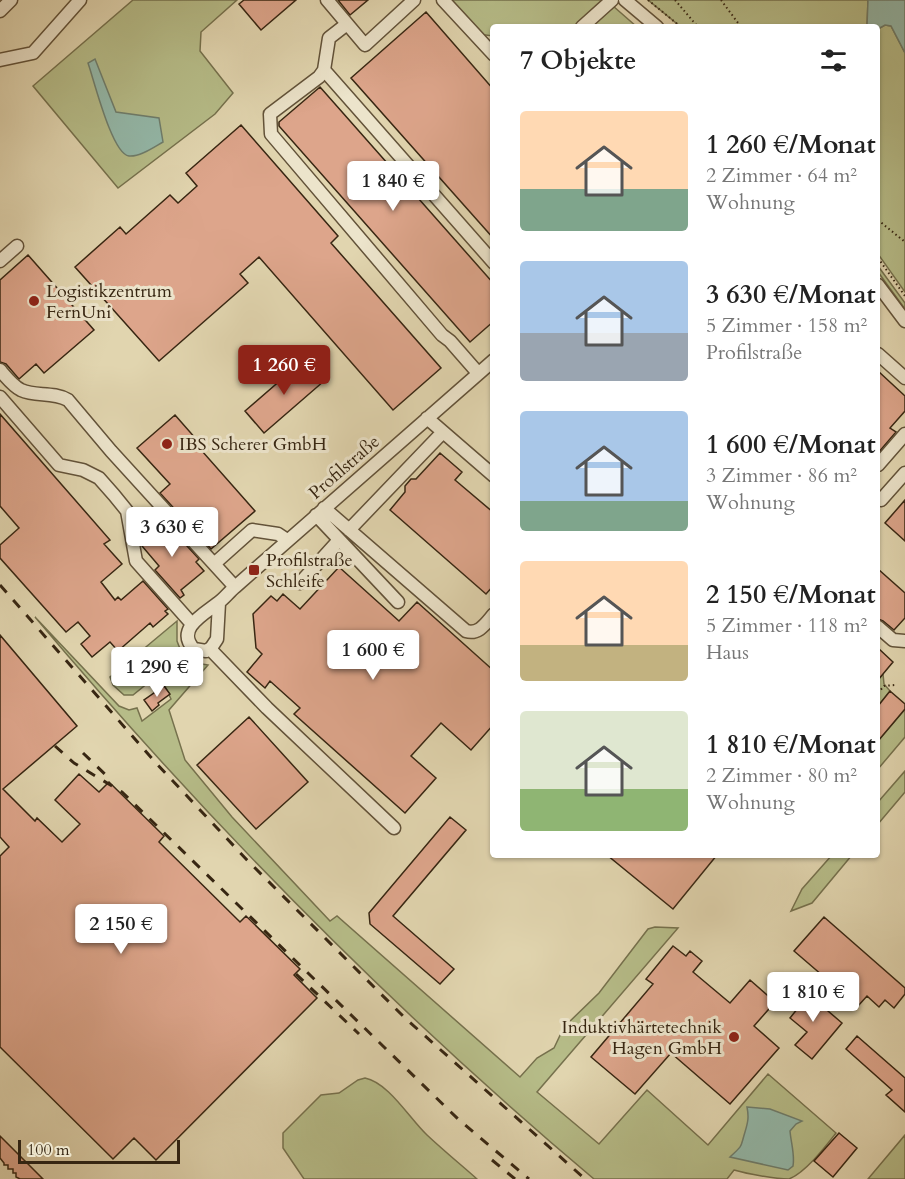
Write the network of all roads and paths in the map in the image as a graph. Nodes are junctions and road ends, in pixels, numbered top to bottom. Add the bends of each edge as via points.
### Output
1 (11, 0) edge
2 (80, 0) edge
3 (327, 0) edge
4 (414, 0) edge
5 (443, 0) edge
6 (612, 0) edge
7 (625, 0) edge
8 (648, 0) edge
9 (675, 0) edge
10 (721, 0) edge
11 (0, 11) edge
12 (347, 24) junction
13 (585, 24) edge
14 (653, 24) edge
15 (677, 24) edge
16 (695, 24) edge
17 (739, 24) edge
18 (490, 51) edge
19 (0, 60) edge
20 (324, 70) junction
21 (880, 222) edge
22 (905, 242) edge
23 (18, 246) dead end
24 (490, 258) edge
25 (0, 261) edge
26 (880, 261) edge
27 (880, 288) edge
28 (905, 296) edge
29 (905, 321) edge
30 (880, 356) edge
31 (490, 363) edge
32 (0, 370) edge
33 (478, 373) junction
34 (905, 378) edge
35 (0, 397) edge
36 (427, 418) junction
37 (442, 432) junction
38 (905, 434) edge
39 (880, 463) edge
40 (490, 473) edge
41 (905, 473) edge
42 (881, 500) dead end
43 (320, 512) junction
44 (349, 530) junction
45 (287, 540) junction
46 (339, 540) junction
47 (214, 564) junction
48 (300, 583) dead end
49 (235, 586) junction
50 (398, 602) dead end
51 (219, 603) junction
52 (490, 618) edge
53 (192, 624) junction
54 (880, 629) edge
55 (905, 641) edge
56 (210, 649) junction
57 (895, 685) dead end
58 (880, 691) edge
59 (394, 828) dead end

1 - 11 street
2 - 19 street via 33,53
3 - 12 street
4 - 12 street via 365,45
5 - 18 street
6 - 13 street
7 - 14 street
8 - 15 path
9 - 16 path
10 - 17 path
12 - 20 street via 329,38
20 - 24 street
20 - 33 street via 270,114 271,134
21 - 22 path
23 - 25 street
26 - 28 path
27 - 29 street
30 - 34 street
31 - 33 street, Profilstraße
32 - 47 street via 19,390 59,394 68,400
33 - 36 street, Profilstraße
35 - 53 street via 59,465 99,478 114,495 127,511 136,561
36 - 37 street
36 - 43 street, Profilstraße
37 - 40 street
37 - 44 street
38 - 39 street
41 - 42 street
43 - 44 street
43 - 45 street, Profilstraße
43 - 46 street
44 - 52 street via 466,631 478,631
45 - 47 street via 278,534 252,530
45 - 49 street, Profilstraße
46 - 48 street
46 - 50 street
47 - 49 street
49 - 51 street, Profilstraße
51 - 53 street, Profilstraße
51 - 56 street via 217,639
53 - 56 street via 187,634 190,646 200,651
54 - 55 street via 893,640
56 - 59 street
57 - 58 path

